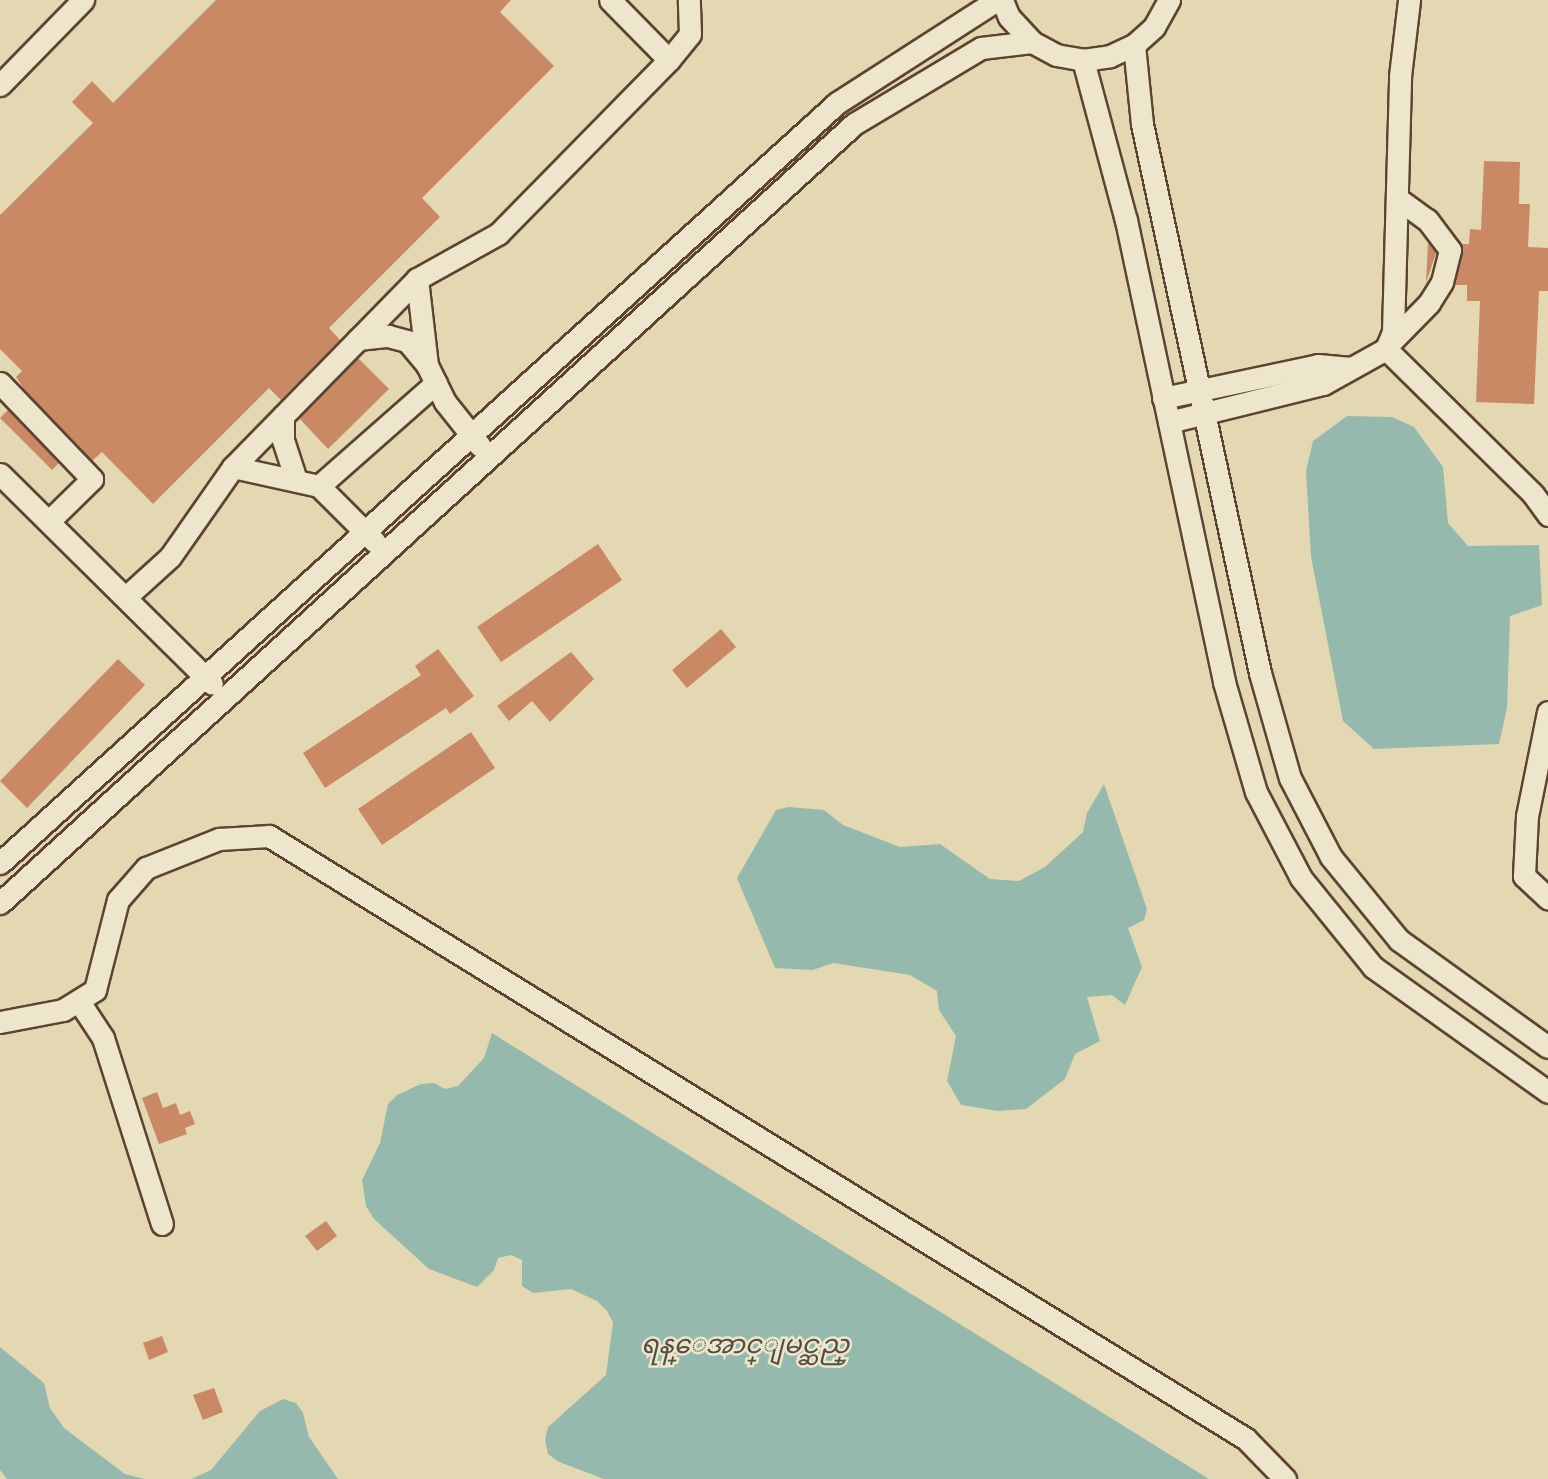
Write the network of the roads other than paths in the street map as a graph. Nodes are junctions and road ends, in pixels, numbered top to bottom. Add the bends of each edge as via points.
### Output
1 (83, 0) edge
2 (610, 0) edge
3 (689, 0) edge
4 (999, 0) edge
5 (1169, 0) edge
6 (1409, 0) edge
7 (1032, 42) junction
8 (1134, 45) junction
9 (669, 60) junction
10 (1083, 60) junction
11 (0, 85) edge
12 (1397, 198) junction
13 (417, 279) junction
14 (358, 339) junction
15 (1386, 348) junction
16 (1351, 368) junction
17 (431, 374) junction
18 (0, 383) edge
19 (1200, 390) junction
20 (1163, 398) junction
21 (1205, 414) junction
22 (283, 416) junction
23 (1169, 422) junction
24 (470, 437) junction
25 (490, 454) junction
26 (233, 467) junction
27 (0, 474) edge
28 (295, 477) junction
29 (320, 486) junction
30 (1548, 515) edge
31 (49, 521) junction
32 (365, 533) junction
33 (384, 550) junction
34 (128, 596) junction
35 (202, 675) junction
36 (222, 696) junction
37 (1548, 712) edge
38 (0, 863) edge
39 (1548, 898) edge
40 (0, 903) edge
41 (80, 1003) junction
42 (4, 1023) edge
43 (1548, 1047) edge
44 (1548, 1092) edge
45 (162, 1224) dead end
46 (1286, 1479) edge

1 - 11 street
2 - 9 street
3 - 9 street via 690,34
4 - 7 street
4 - 24 street via 837,103
5 - 8 street via 1154,27
6 - 12 street via 1400,76
7 - 10 street via 1056,55
7 - 25 street via 981,48 854,124
8 - 10 street via 1110,56
8 - 19 street via 1142,124
9 - 13 street via 498,234
10 - 20 street via 1105,130
12 - 15 street via 1393,332
12 - 15 street via 1427,220 1450,250 1445,274 1429,303
13 - 14 street
13 - 17 street
14 - 17 street via 388,336 408,342
14 - 22 street
15 - 16 street
15 - 30 street via 1533,494
16 - 19 street via 1318,365
16 - 21 street via 1323,384
17 - 24 street
17 - 29 street
18 - 31 street via 92,479
19 - 20 street
19 - 21 street
20 - 23 street
21 - 23 street
21 - 43 street via 1260,673 1290,778 1332,857 1399,940
22 - 26 street
22 - 28 street via 283,440
23 - 44 street via 1230,704 1256,792 1301,878 1373,967
24 - 25 street
24 - 32 street
25 - 33 street
26 - 28 street
26 - 34 street via 170,557
27 - 31 street
28 - 29 street
29 - 32 street
31 - 34 street
32 - 33 street
32 - 35 street
33 - 36 street
34 - 35 street
35 - 36 street
35 - 38 street
36 - 40 street
37 - 39 street via 1527,816 1524,876
41 - 42 street
41 - 45 street via 103,1038
41 - 46 street via 95,990 107,957 109,926 131,881 146,868 219,839 269,836 1246,1439

